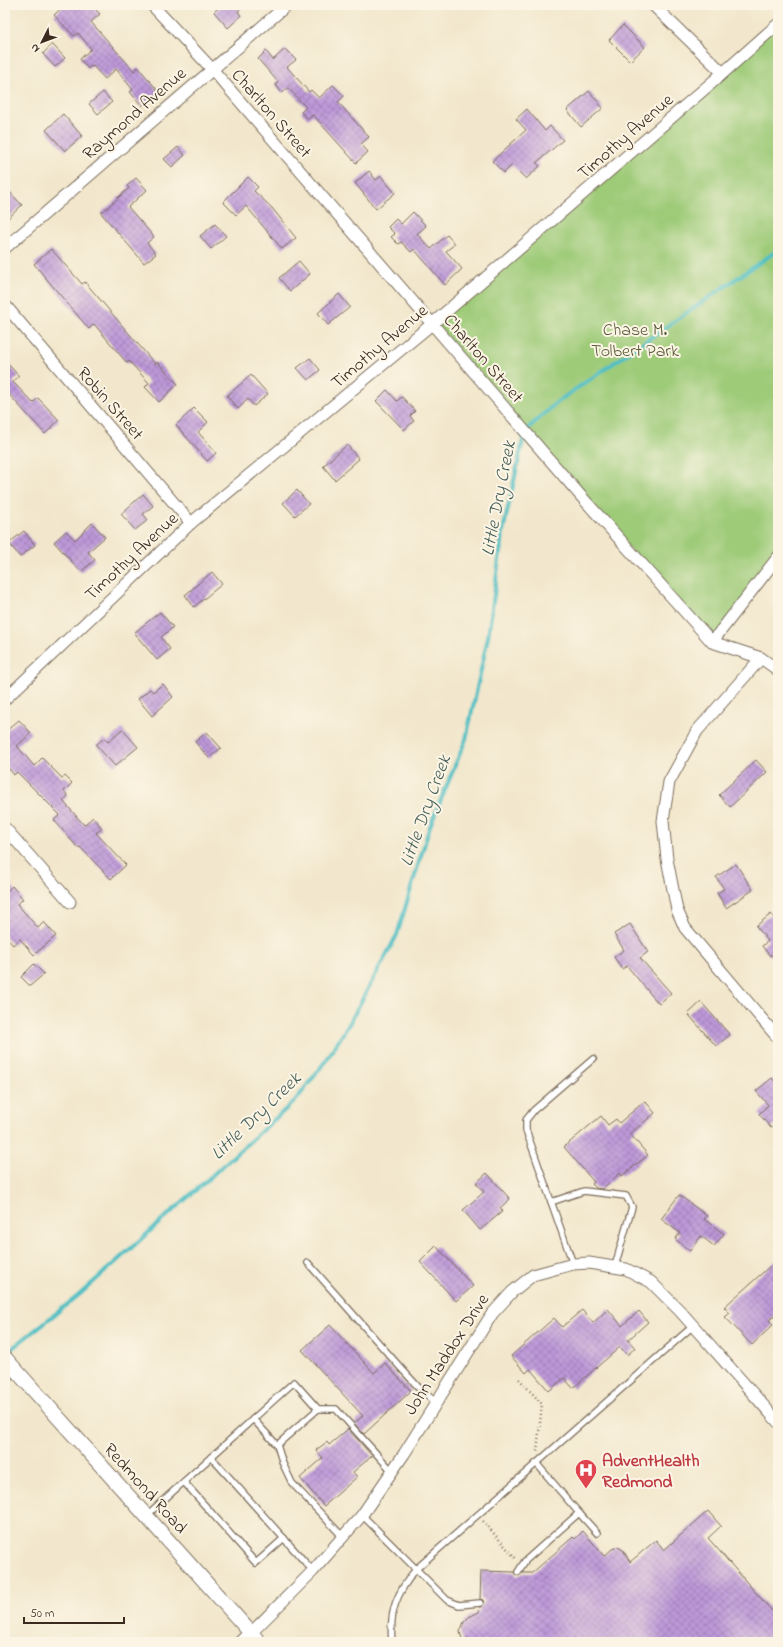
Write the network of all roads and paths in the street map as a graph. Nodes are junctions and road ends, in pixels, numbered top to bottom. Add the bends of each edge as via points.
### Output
1 (152, 5) edge
2 (287, 5) edge
3 (653, 5) edge
4 (778, 24) edge
5 (212, 69) junction
6 (723, 73) junction
7 (5, 248) edge
8 (5, 305) edge
9 (432, 324) junction
10 (191, 523) junction
11 (778, 557) edge
12 (712, 642) junction
13 (761, 658) junction
14 (778, 670) edge
15 (5, 699) edge
16 (5, 828) edge
17 (70, 902) dead end
18 (778, 1038) edge
19 (593, 1059) dead end
20 (551, 1202) junction
21 (308, 1263) dead end
22 (573, 1264) junction
23 (615, 1266) junction
24 (693, 1326) junction
25 (5, 1358) edge
26 (519, 1379) dead end
27 (437, 1403) junction
28 (318, 1409) junction
29 (253, 1419) junction
30 (778, 1422) edge
31 (277, 1445) junction
32 (211, 1457) junction
33 (536, 1463) junction
34 (392, 1471) junction
35 (184, 1482) junction
36 (579, 1513) junction
37 (362, 1515) junction
38 (477, 1515) junction
39 (146, 1516) junction
40 (598, 1533) dead end
41 (343, 1537) junction
42 (284, 1538) junction
43 (522, 1566) junction
44 (416, 1568) junction
45 (313, 1571) junction
46 (518, 1572) dead end
47 (480, 1603) dead end
48 (251, 1639) edge
49 (392, 1642) edge

1 - 5 street, Charlton Street
2 - 5 street, Raymond Avenue
3 - 6 street
4 - 6 street, Timothy Avenue
5 - 7 street, Raymond Avenue
5 - 9 street, Charlton Street
6 - 9 street, Timothy Avenue
8 - 10 street, Robin Street
9 - 10 street, Timothy Avenue
9 - 12 street, Charlton Street
10 - 15 street, Timothy Avenue
11 - 12 street
12 - 13 street, Charlton Street
13 - 14 street, Charlton Street
13 - 18 street via 697,731 669,782 663,821 667,860 677,910 685,928
16 - 17 street
19 - 20 lane via 534,1110 526,1120 526,1130
20 - 22 lane
20 - 23 lane via 584,1190 626,1196 632,1207
21 - 27 lane via 412,1380
22 - 23 street, John Maddox Drive
22 - 27 street, John Maddox Drive via 533,1275 512,1292 492,1314
23 - 24 street, John Maddox Drive via 651,1282
24 - 30 street, John Maddox Drive
24 - 33 lane
25 - 39 street, Redmond Road
26 - 33 path via 542,1404
27 - 34 street, John Maddox Drive
28 - 29 lane via 294,1382
28 - 31 lane
28 - 34 lane via 336,1409
29 - 31 lane
29 - 32 lane
31 - 41 lane via 292,1483
32 - 35 lane
32 - 42 lane
33 - 36 lane
33 - 38 lane
34 - 37 street, John Maddox Drive
35 - 39 lane
35 - 42 lane via 256,1564
36 - 40 lane
36 - 43 lane
37 - 41 street, John Maddox Drive
37 - 44 lane
38 - 43 path
38 - 44 lane
39 - 48 street, Redmond Road
41 - 45 street, John Maddox Drive
42 - 45 lane
43 - 46 lane
44 - 47 lane via 440,1594 454,1604
44 - 49 lane via 396,1598 391,1624
45 - 48 street, John Maddox Drive

